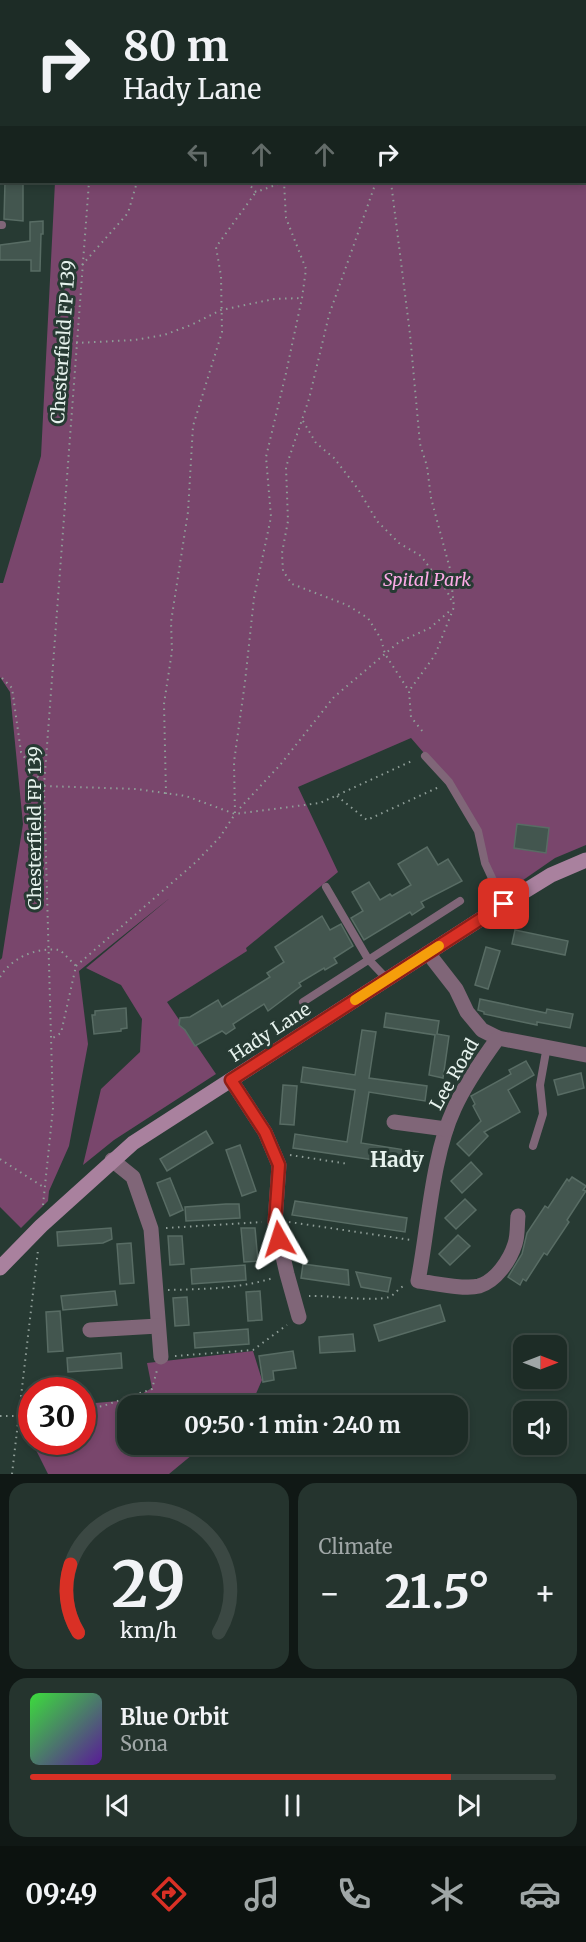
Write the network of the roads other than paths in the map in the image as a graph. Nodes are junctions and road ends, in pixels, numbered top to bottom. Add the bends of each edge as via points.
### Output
1 (425, 756) road end
2 (586, 860) edge
3 (326, 887) dead end
4 (460, 901) dead end
5 (504, 904) junction
6 (428, 953) junction
7 (368, 959) junction
8 (387, 979) junction
9 (303, 1002) dead end
10 (498, 1038) junction
11 (547, 1046) junction
12 (586, 1055) edge
13 (231, 1080) junction
14 (394, 1122) dead end
15 (446, 1129) junction
16 (533, 1146) dead end
17 (112, 1160) junction
18 (518, 1216) dead end
19 (0, 1268) edge
20 (299, 1317) road end
21 (158, 1326) junction
22 (90, 1330) dead end
23 (161, 1357) road end

1 - 5 lane via 449,782 478,831 485,863
2 - 5 street, Hady Lane
3 - 7 lane
4 - 7 lane
5 - 6 street, Hady Lane
6 - 8 street, Hady Lane
6 - 10 street via 482,1030
7 - 8 lane
7 - 9 lane
8 - 13 street, Hady Lane
10 - 11 street
10 - 15 street, Lee Road via 454,1108
11 - 12 street
11 - 16 lane via 540,1085 543,1114
13 - 17 street, Hady Lane
13 - 20 street via 265,1132 279,1165 275,1222
14 - 15 street, Lee Road
15 - 18 street, Lee Road via 418,1281 479,1286 493,1278 515,1243
17 - 19 street, Hady Lane
17 - 21 street via 133,1177 151,1229
21 - 22 street
21 - 23 street

